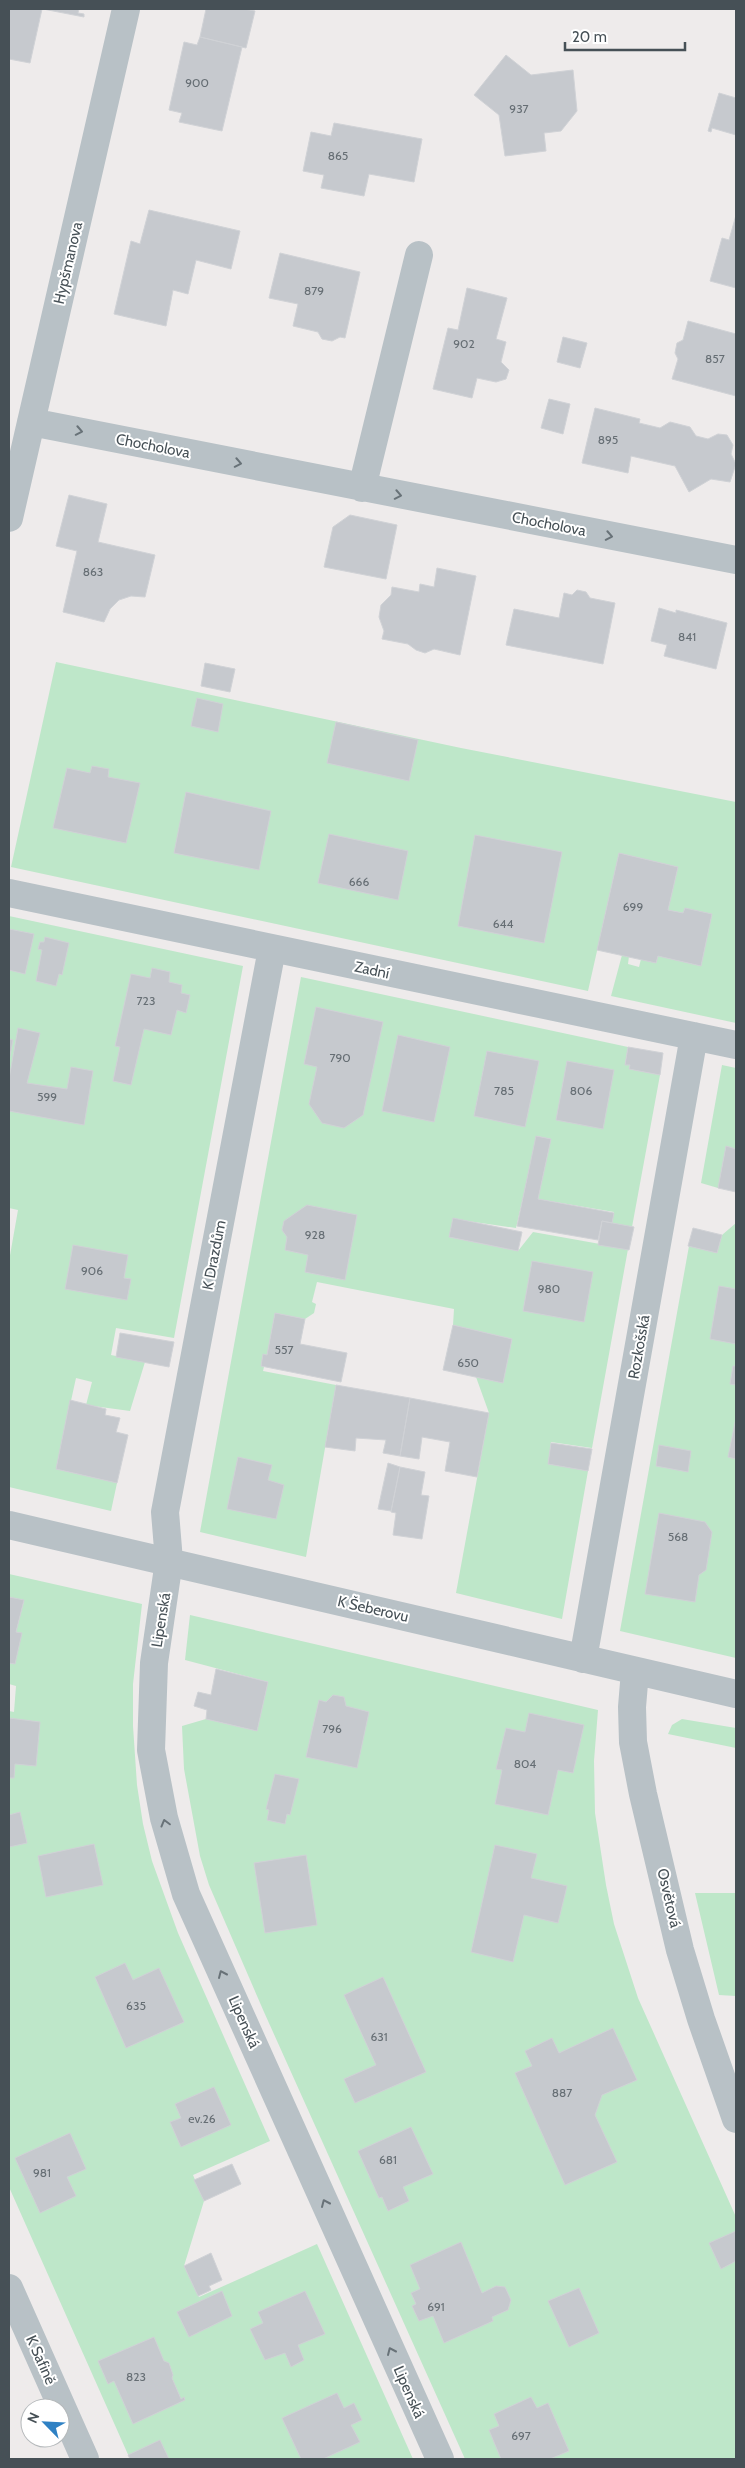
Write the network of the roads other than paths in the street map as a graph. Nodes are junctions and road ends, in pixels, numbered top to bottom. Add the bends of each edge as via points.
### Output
1 (126, 9) edge
2 (419, 255) dead end
3 (31, 422) junction
4 (362, 488) junction
5 (9, 518) edge
6 (736, 560) edge
7 (9, 893) edge
8 (272, 949) junction
9 (694, 1036) junction
10 (736, 1045) edge
11 (9, 1525) edge
12 (169, 1561) junction
13 (583, 1659) junction
14 (635, 1672) junction
15 (736, 1694) edge
16 (736, 2119) edge
17 (9, 2288) edge
18 (85, 2459) edge
19 (440, 2459) edge

1 - 3 street, Hypšmanova
2 - 4 street
3 -> 4 street, Chocholova
3 - 5 street, Hypšmanova
4 -> 6 street, Chocholova
7 - 8 street, Zadní
8 - 9 street, Zadní
8 - 12 street, K Drazdům via 166,1512
9 - 10 street, Zadní
9 - 13 street, Rozkošská
11 - 12 street, K Šeberovu
12 - 13 street, K Šeberovu
19 -> 12 street, Lipenská via 183,1884 164,1818 151,1750 154,1663
13 - 14 street, K Šeberovu
14 - 15 street, K Šeberovu
14 - 16 street, Osvětová via 633,1742 643,1794 680,1950
17 - 18 street, K Safině

